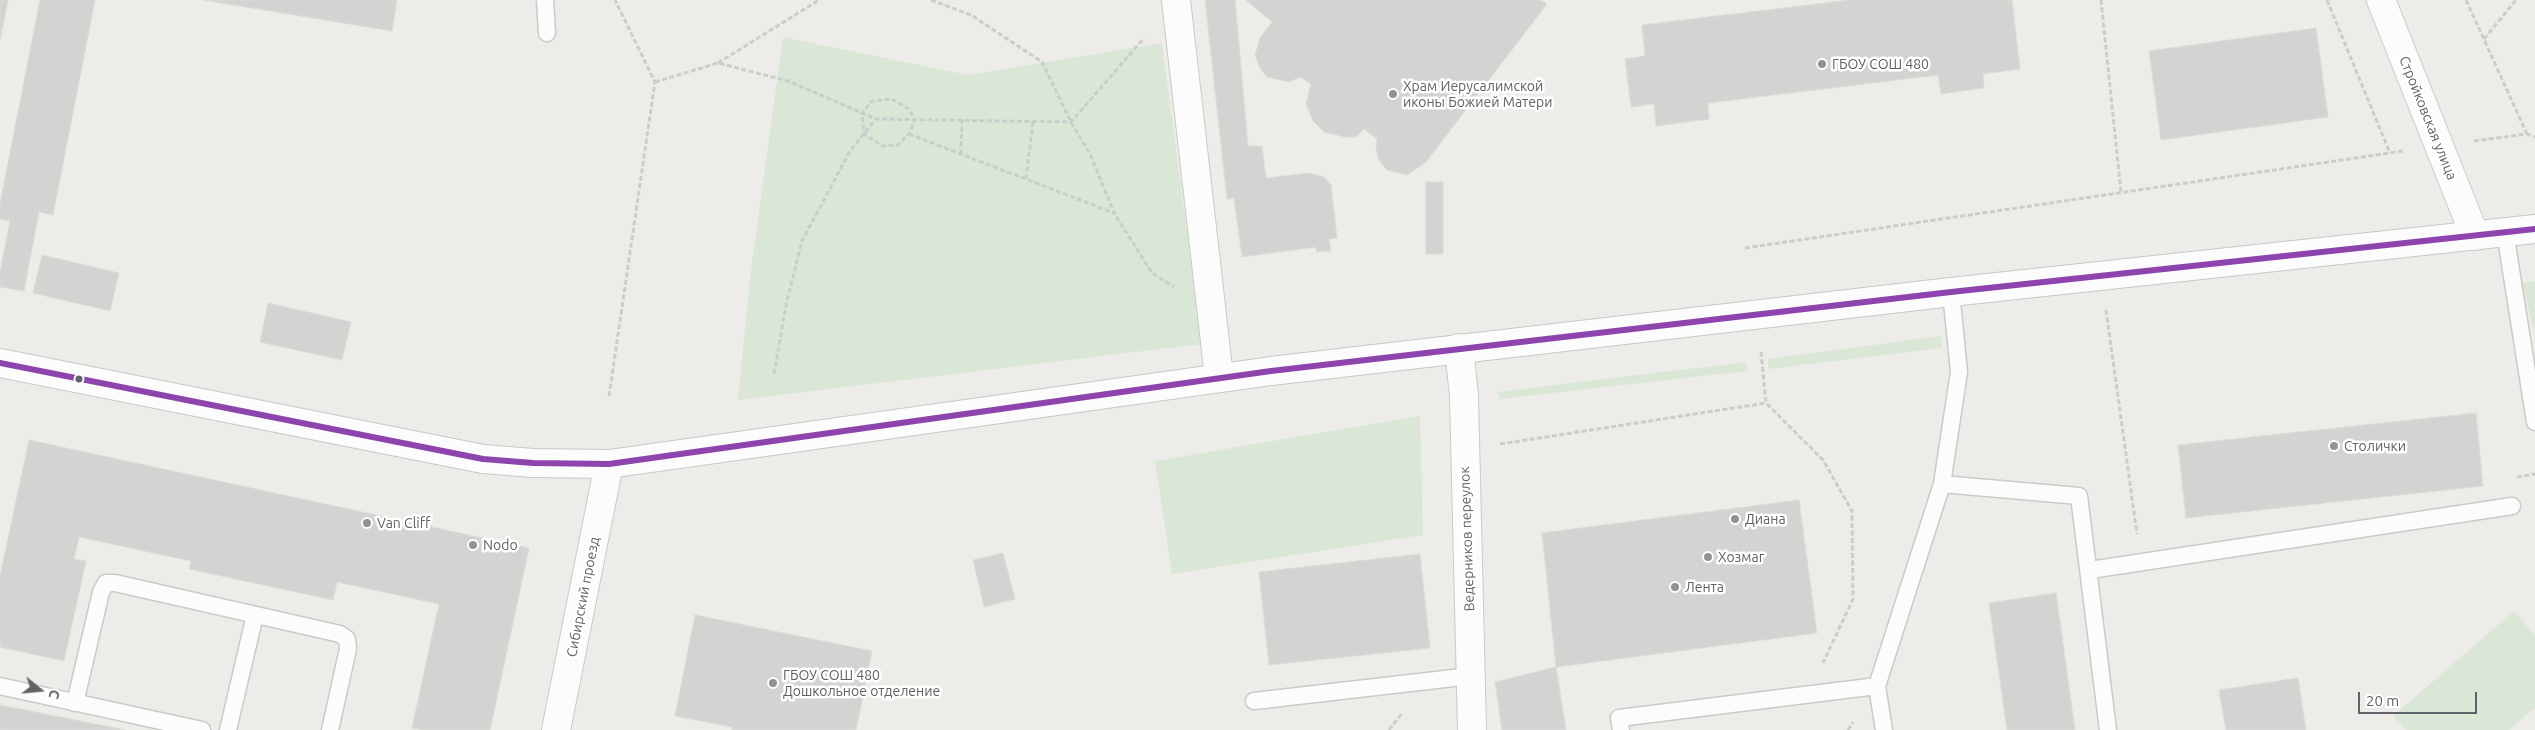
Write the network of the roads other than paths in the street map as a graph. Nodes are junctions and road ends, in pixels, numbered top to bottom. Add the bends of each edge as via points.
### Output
1 (545, 0) edge
2 (2381, 0) edge
3 (1176, 1) edge
4 (547, 33) dead end
5 (2535, 229) edge
6 (2505, 232) junction
7 (2475, 236) junction
8 (1951, 292) junction
9 (2522, 343) junction
10 (1459, 348) junction
11 (2535, 356) edge
12 (0, 363) edge
13 (1218, 377) junction
14 (2535, 422) edge
15 (609, 464) junction
16 (1942, 484) junction
17 (2512, 506) dead end
18 (2090, 570) junction
19 (255, 615) junction
20 (1470, 676) junction
21 (0, 686) edge
22 (1877, 686) junction
23 (1254, 701) dead end
24 (75, 703) junction
25 (198, 730) edge
26 (228, 730) edge
27 (330, 730) edge
28 (556, 730) edge
29 (1472, 730) edge
30 (1620, 730) edge
31 (1884, 730) edge
32 (2108, 730) edge

1 - 4 lane
2 - 7 street, Стройковская улица
3 - 13 street
5 - 6 street
6 - 7 street
6 - 9 lane
7 - 8 street
8 - 10 street
8 - 16 lane via 1959,372
9 - 11 lane
9 - 14 lane
10 - 13 street
10 - 20 street, Ведерников переулок via 1464,396
12 - 15 street via 483,459
13 - 15 street
15 - 28 street, Сибирский проезд
16 - 18 lane via 2079,496
16 - 22 lane
17 - 18 lane
18 - 32 lane
19 - 24 lane via 106,583 101,592
19 - 26 lane
19 - 27 lane via 340,634 347,639 348,649
20 - 23 lane
20 - 29 street, Ведерников переулок
21 - 24 lane
22 - 30 lane via 1619,718
22 - 31 lane
24 - 25 lane

